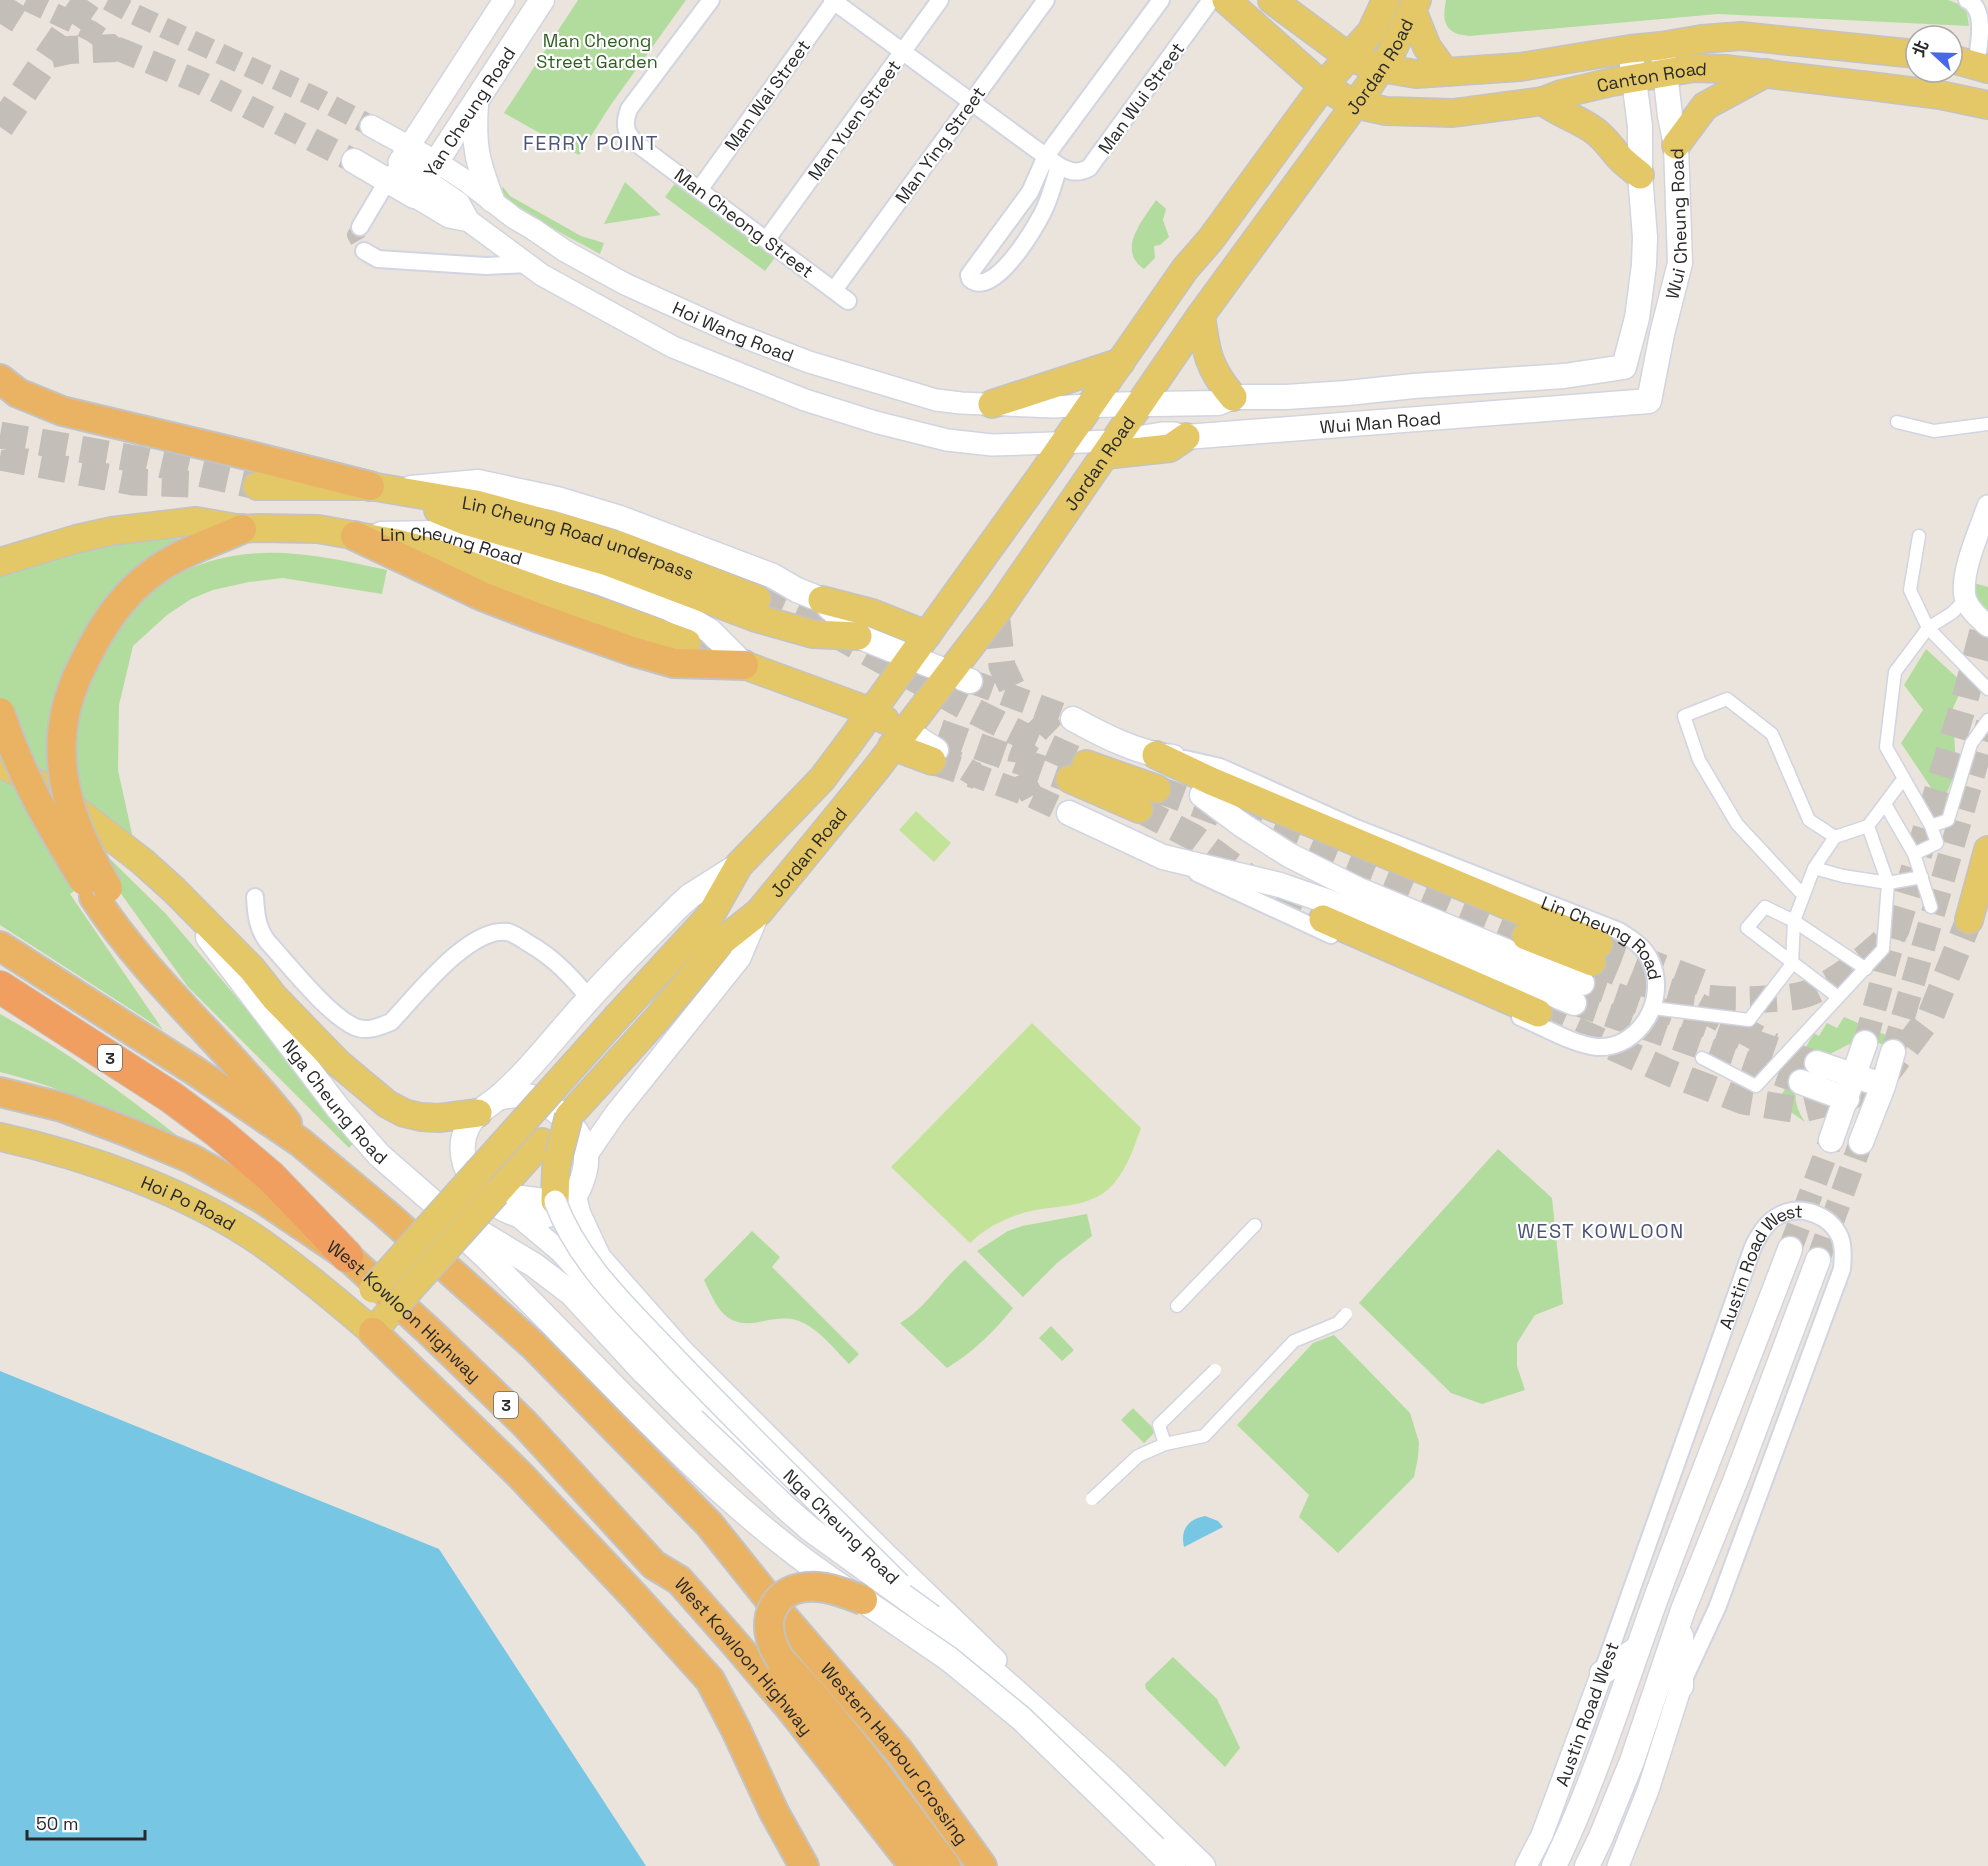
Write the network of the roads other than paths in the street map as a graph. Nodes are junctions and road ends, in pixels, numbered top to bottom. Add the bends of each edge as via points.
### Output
1 (504, 0) edge
2 (542, 0) edge
3 (711, 0) edge
4 (834, 0) edge
5 (940, 0) edge
6 (1046, 0) edge
7 (1161, 0) edge
8 (1211, 0) edge
9 (1226, 0) edge
10 (1272, 0) edge
11 (1386, 0) edge
12 (1967, 0) edge
13 (1415, 5) edge
14 (1661, 46) junction
15 (1629, 49) junction
16 (903, 51) junction
17 (1904, 53) edge
18 (1349, 57) junction
19 (1972, 65) edge
20 (1380, 68) junction
21 (1445, 72) junction
22 (1666, 72) junction
23 (1766, 73) junction
24 (1633, 79) junction
25 (1323, 86) junction
26 (1543, 101) junction
27 (972, 102) junction
28 (476, 104) junction
29 (1354, 104) junction
30 (1988, 105) edge
31 (371, 126) tunnel mouth
32 (1676, 145) junction
33 (354, 161) tunnel mouth
34 (1052, 161) junction
35 (399, 163) junction
36 (1640, 175) junction
37 (426, 179) junction
38 (699, 190) junction
39 (492, 200) junction
40 (360, 227) tunnel mouth
41 (767, 239) junction
42 (364, 251) dead end
43 (527, 264) junction
44 (834, 290) junction
45 (848, 301) dead end
46 (1201, 315) junction
47 (1121, 362) junction
48 (1624, 367) joint
49 (0, 379) edge
50 (1233, 397) junction
51 (1649, 401) joint
52 (1141, 403) junction
53 (992, 404) junction
54 (1088, 405) junction
55 (1897, 422) dead end
56 (1988, 424) edge
57 (1186, 437) joint
58 (1062, 444) junction
59 (1109, 448) junction
60 (257, 486) tunnel mouth
61 (383, 488) junction
62 (1988, 506) edge
63 (242, 530) junction
64 (355, 536) junction
65 (1919, 536) dead end
66 (0, 562) edge
67 (757, 599) tunnel mouth
68 (1966, 599) junction
69 (822, 600) junction
70 (1988, 626) edge
71 (1928, 628) junction
72 (927, 635) junction
73 (858, 636) junction
74 (687, 643) tunnel mouth
75 (911, 656) junction
76 (744, 665) junction
77 (960, 677) junction
78 (1988, 689) edge
79 (0, 712) edge
80 (872, 712) junction
81 (1073, 718) tunnel mouth
82 (1988, 720) edge
83 (898, 738) junction
84 (934, 755) tunnel mouth
85 (1165, 756) junction
86 (0, 763) edge
87 (1078, 771) tunnel mouth
88 (1904, 778) junction
89 (1202, 795) dead end
90 (1148, 799) tunnel mouth
91 (1885, 804) junction
92 (1069, 813) tunnel mouth
93 (1868, 826) junction
94 (1931, 826) junction
95 (1836, 837) junction
96 (1988, 850) edge
97 (1914, 854) junction
98 (1163, 857) junction
99 (739, 865) junction
100 (1814, 868) junction
101 (1922, 878) junction
102 (1888, 883) junction
103 (174, 890) junction
104 (101, 893) junction
105 (1803, 895) junction
106 (255, 897) dead end
107 (1931, 908) dead end
108 (759, 912) junction
109 (1323, 919) tunnel mouth
110 (1970, 920) tunnel mouth
111 (1794, 921) junction
112 (1526, 936) tunnel mouth
113 (0, 946) edge
114 (1792, 964) junction
115 (1866, 969) junction
116 (1587, 973) junction
117 (0, 987) edge
118 (1838, 997) junction
119 (589, 998) junction
120 (1653, 1008) junction
121 (1538, 1013) tunnel mouth
122 (1865, 1043) tunnel mouth
123 (1893, 1052) tunnel mouth
124 (1702, 1058) dead end
125 (1817, 1062) tunnel mouth
126 (1855, 1076) junction
127 (1801, 1082) tunnel mouth
128 (1883, 1086) junction
129 (0, 1092) edge
130 (1847, 1099) junction
131 (488, 1105) junction
132 (569, 1116) junction
133 (0, 1137) edge
134 (1831, 1140) tunnel mouth
135 (300, 1142) junction
136 (1862, 1142) tunnel mouth
137 (586, 1156) junction
138 (464, 1188) junction
139 (496, 1193) junction
140 (565, 1198) junction
141 (441, 1213) junction
142 (518, 1216) junction
143 (1255, 1225) dead end
144 (460, 1233) junction
145 (1790, 1249) tunnel mouth
146 (347, 1256) junction
147 (1818, 1260) tunnel mouth
148 (1177, 1306) dead end
149 (352, 1313) junction
150 (1346, 1314) dead end
151 (373, 1332) junction
152 (1215, 1370) dead end
153 (1166, 1444) junction
154 (1092, 1499) dead end
155 (888, 1556) junction
156 (872, 1592) junction
157 (1683, 1610) junction
158 (928, 1612) junction
159 (1638, 1648) junction
160 (1602, 1673) junction
161 (1681, 1686) junction
162 (804, 1866) edge
163 (914, 1866) edge
164 (946, 1866) edge
165 (982, 1866) edge
166 (1172, 1866) edge
167 (1205, 1866) edge
168 (1526, 1866) edge
169 (1554, 1866) edge
170 (1587, 1866) edge
171 (1618, 1866) edge

1 - 35 street, Yan Cheung Road
2 - 28 main road, Yan Cheung Road
3 - 38 street, Man Cheong Street via 629,109 624,123 629,137
4 - 16 street
4 - 38 street, Man Wai Street
5 - 16 street, Man Yuen Street
6 - 27 street, Man Ying Street
7 - 34 street
8 - 34 street, Man Wui Street via 1089,168 1080,173 1070,172
9 - 25 main road, Canton Road
10 - 18 main road, Canton Road
11 - 18 main road, Jordan Road via 1371,32
12 - 19 street via 1973,3 1979,17
13 - 20 main road, Jordan Road
13 - 21 main road via 1427,47
14 - 15 main road, Canton Road
14 - 17 main road, Canton Road via 1741,36
14 - 22 main road, Wui Cheung Road
15 - 21 main road, Canton Road via 1520,67
15 - 24 main road, Wui Cheung Road
16 - 27 street
16 - 41 street, Man Yuen Street
18 - 20 main road, Canton Road
18 - 25 main road, Jordan Road
20 - 21 main road, Canton Road via 1416,74
20 - 29 main road, Jordan Road
22 - 23 main road, Canton Road via 1694,68
22 - 24 main road, Canton Road
22 - 32 main road, Wui Cheung Road
23 - 30 main road, Canton Road via 1940,95
23 - 32 main road via 1705,106
24 - 26 main road, Canton Road
24 - 36 main road, Wui Cheung Road via 1640,126
25 - 29 main road, Canton Road
25 - 47 main road, Jordan Road via 1185,269
26 - 29 main road, Canton Road via 1453,112 1386,111
26 - 36 main road via 1593,129
27 - 34 street
27 - 44 street, Man Ying Street
28 - 37 main road, Yan Cheung Road
28 - 39 main road via 474,144
29 - 46 main road, Jordan Road
31 - 35 street, Hoi Wang Road
32 - 51 main road, Wui Cheung Road via 1680,263
33 - 35 main road, Hoi Wang Road
34 - 34 street via 1043,213 1032,231 994,279 974,282 969,275
35 - 37 main road, Hoi Wang Road
35 - 37 street, Hoi Wang Road
35 - 40 street
36 - 48 main road, Wui Cheung Road via 1644,265 1637,318
37 - 39 street, Hoi Wang Road
37 - 43 street, Hoi Wang Road via 449,217 469,221
38 - 41 street, Man Cheong Street
39 - 53 street, Hoi Wang Road via 565,251 624,284 731,332 809,362 936,400
41 - 44 street, Man Cheong Street
42 - 43 street via 378,259 494,266
43 - 58 street, Hoi Wang Road via 673,346 805,400 947,440 992,445
44 - 45 street, Man Cheong Street
46 - 50 main road via 1210,364
46 - 52 main road, Jordan Road
47 - 53 main road
47 - 54 main road, Jordan Road
48 - 50 main road, Wui Man Road via 1564,376 1347,393
49 - 61 highway via 18,393 62,411
50 - 52 main road, Wui Man Road via 1218,403
51 - 57 main road, Wui Man Road
52 - 54 main road, Hoi Wang Road
52 - 59 main road, Jordan Road
53 - 54 street, Hoi Wang Road
54 - 58 main road, Jordan Road
55 - 56 street via 1934,431
57 - 59 main road via 1170,448
58 - 59 street, Hoi Wang Road
58 - 72 main road, Jordan Road
59 - 77 main road, Jordan Road
60 - 61 main road
61 - 67 main road, Lin Cheung Road underpass via 476,504 596,537
61 - 69 main road via 478,482 557,499 698,547
61 - 73 main road via 465,521 608,562 756,618 813,634
62 - 68 street via 1965,578
63 - 64 main road, Lin Cheung Road via 318,530
63 - 66 main road, Lin Cheung Road via 196,521 112,531 50,545
63 - 104 highway, bridge via 176,557 123,599 96,637 76,679 65,714 65,786
64 - 74 main road via 436,553
64 - 76 highway via 482,596 632,651 674,663
64 - 76 main road, Lin Cheung Road via 438,533 601,583 690,619 710,631
65 - 71 street via 1910,590
68 - 70 street
68 - 71 street
69 - 72 main road via 872,613
69 - 73 main road
71 - 78 street
71 - 88 street via 1895,672 1886,747
72 - 75 main road, Jordan Road
73 - 75 main road
75 - 77 main road
75 - 80 main road, Jordan Road
76 - 80 main road, Lin Cheung Road
77 - 83 main road, Jordan Road
79 - 104 highway, bridge via 30,789
80 - 83 main road, Lin Cheung Road
80 - 99 main road, Jordan Road via 822,779
81 - 85 main road, Lin Cheung Road
82 - 94 street via 1971,744 1948,820
83 - 84 main road, Lin Cheung Road
83 - 108 main road, Jordan Road
85 - 116 main road
85 - 120 street, Lin Cheung Road via 1220,767 1356,828 1619,931 1639,944 1651,962 1657,985
86 - 103 main road, Nga Cheung Road via 52,792
87 - 90 main road
88 - 91 street
88 - 94 street
89 - 116 main road via 1289,855 1357,889
91 - 93 street
91 - 97 street
92 - 98 main road, Lin Cheung Road
93 - 95 street
93 - 102 street
94 - 97 street via 1936,843
95 - 100 street
95 - 105 street via 1809,820 1772,734 1727,699 1684,716 1699,760 1737,824
96 - 110 main road
97 - 101 street
98 - 116 main road, Lin Cheung Road via 1280,885
98 - 120 street, Lin Cheung Road via 1582,1044 1605,1046 1628,1039
99 - 119 main road, Jordan Road via 690,896
99 - 138 main road, Jordan Road, bridge via 710,916
100 - 102 street
100 - 105 street
101 - 102 street
101 - 107 street
102 - 115 street via 1883,949
103 - 131 main road via 338,1063 387,1104 421,1118 446,1117
103 - 158 main road, Nga Cheung Road, bridge via 338,1108 379,1155 433,1202 534,1265 572,1294 650,1377 786,1508
104 - 135 highway via 135,927 220,1033 241,1067
105 - 111 street
106 - 119 street via 257,922 267,941 331,1010 356,1028 376,1029 391,1022 458,952 475,940 501,932 516,935 547,954
108 - 132 main road, Jordan Road via 721,942
108 - 137 street, Jordan Road via 740,958
109 - 121 main road
111 - 114 street
111 - 114 street via 1765,907 1748,928
111 - 115 street
112 - 116 main road
113 - 135 highway, 3
114 - 118 street
114 - 120 street via 1749,1020
115 - 118 street
117 - 146 highway, West Kowloon Highway / 3 via 171,1097 231,1142 272,1177
118 - 124 street via 1756,1086
119 - 131 main road, Jordan Road via 523,1074
122 - 126 main road
123 - 128 main road
125 - 126 main road
126 - 128 main road
126 - 130 main road
127 - 130 main road
128 - 136 main road
129 - 146 highway via 62,1107 182,1154 261,1198
130 - 134 main road
131 - 137 main road via 521,1095 539,1101 573,1128
131 - 142 main road, Jordan Road via 466,1130 465,1167 482,1192
132 - 139 main road, Jordan Road
132 - 140 main road, bridge via 556,1168
133 - 149 main road, Hoi Po Road via 57,1151 210,1212 260,1242
135 - 165 highway, Western Harbour Crossing / 3 via 534,1346 709,1524 899,1752
137 - 140 main road, Jordan Road via 584,1176
138 - 139 street
138 - 141 main road, Jordan Road, bridge
139 - 140 street
139 - 144 main road, Jordan Road, bridge
140 - 142 main road via 566,1205 549,1215
140 - 155 street, Nga Cheung Road via 580,1214 600,1257 633,1296
140 - 158 street, Nga Cheung Road, bridge via 562,1220 577,1248 610,1289
141 - 144 main road, Nga Cheung Road
141 - 149 main road, Jordan Road, bridge
142 - 156 street, Nga Cheung Road via 561,1252
143 - 148 street
144 - 151 main road, Jordan Road, bridge
144 - 156 main road, Nga Cheung Road, bridge via 727,1499 784,1545
145 - 159 main road, Austin Road West
146 - 163 highway, West Kowloon Highway / 3 via 524,1423 654,1565 680,1580 775,1690
147 - 157 main road, Austin Road West
149 - 151 main road, Hoi Po Road
150 - 153 street, bridge via 1338,1323 1294,1341 1204,1436
151 - 162 highway via 520,1475 710,1680
152 - 153 street, bridge via 1159,1425
153 - 154 street, bridge via 1138,1456
155 - 156 street
155 - 158 street, Nga Cheung Road
156 - 158 street, Nga Cheung Road
156 - 164 highway, bridge via 817,1587 803,1588 782,1598 768,1623 771,1644 859,1750
156 - 166 main road, Nga Cheung Road, bridge via 1022,1719
157 - 161 main road
157 - 170 main road, Austin Road West via 1632,1761
158 - 166 street, Nga Cheung Road
158 - 167 main road, Nga Cheung Road
159 - 160 main road
159 - 169 main road, Austin Road West via 1617,1716
160 - 161 street, Austin Road West via 1753,1247 1764,1228 1780,1214 1804,1210 1834,1227 1842,1247 1842,1269 1717,1608
160 - 168 street, Austin Road West via 1542,1835
161 - 171 street, Austin Road West via 1648,1790

